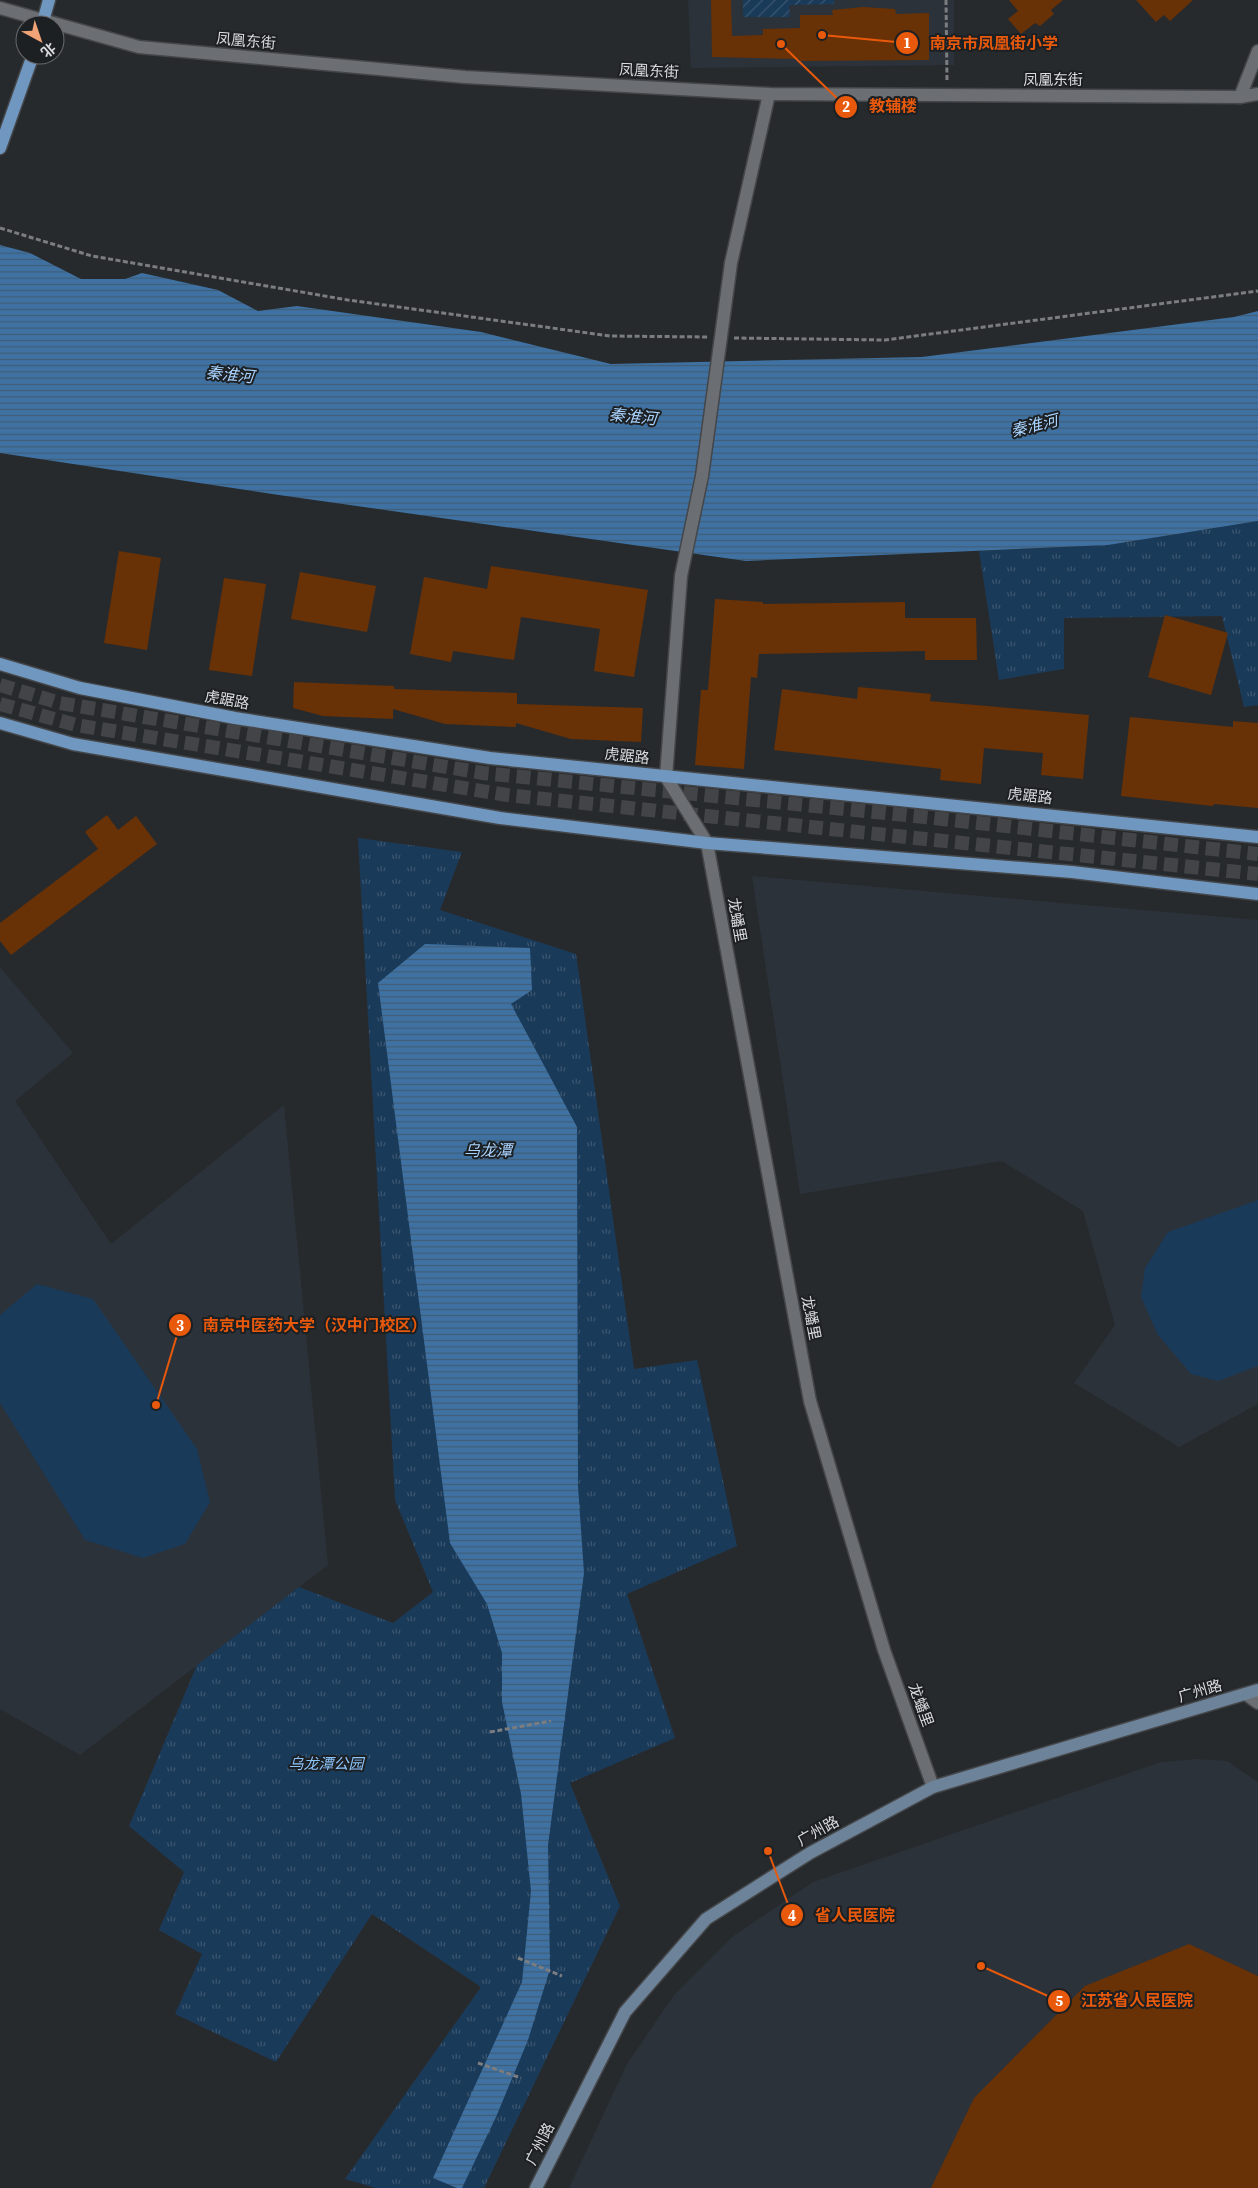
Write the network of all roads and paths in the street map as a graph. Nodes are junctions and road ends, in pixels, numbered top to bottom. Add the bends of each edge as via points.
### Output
1 (49, 0) edge
2 (946, 0) edge
3 (0, 8) edge
4 (22, 15) edge
5 (45, 15) edge
6 (65, 28) edge
7 (1258, 51) edge
8 (30, 65) edge
9 (768, 94) junction
10 (1258, 94) edge
11 (947, 96) junction
12 (1240, 97) junction
13 (0, 148) edge
14 (0, 228) edge
15 (1258, 291) edge
16 (718, 338) dead end
17 (728, 338) dead end
18 (0, 664) edge
19 (0, 723) edge
20 (666, 776) junction
21 (1258, 837) edge
22 (708, 843) junction
23 (1258, 894) edge
24 (1252, 1692) edge
25 (1258, 1703) edge
26 (551, 1721) dead end
27 (490, 1732) dead end
28 (933, 1787) junction
29 (518, 1958) dead end
30 (562, 1976) dead end
31 (478, 2063) dead end
32 (521, 2078) dead end
33 (536, 2188) edge

1 - 5 main road
2 - 11 path
3 - 4 street, 凤凰东街
6 - 9 street, 凤凰东街 via 139,47 465,78
7 - 12 street
8 - 13 main road
9 - 11 street, 凤凰东街
9 - 20 street, bridge via 731,263 702,476 681,576
10 - 12 street, 凤凰东街
11 - 12 street, 凤凰东街
14 - 16 path via 92,256 348,300 610,336
15 - 17 path via 885,340
18 - 20 main road, 虎踞路 via 80,688 235,718 490,758
19 - 22 main road via 74,744 490,816
20 - 21 main road, 虎踞路
20 - 22 street
22 - 23 main road via 1072,872
22 - 28 street, 龙蟠里 via 810,1401 884,1650
24 - 25 street
24 - 28 main road, 广州路
26 - 27 path
28 - 33 main road, 广州路 via 810,1853 706,1919 625,2012
29 - 30 path
31 - 32 path

